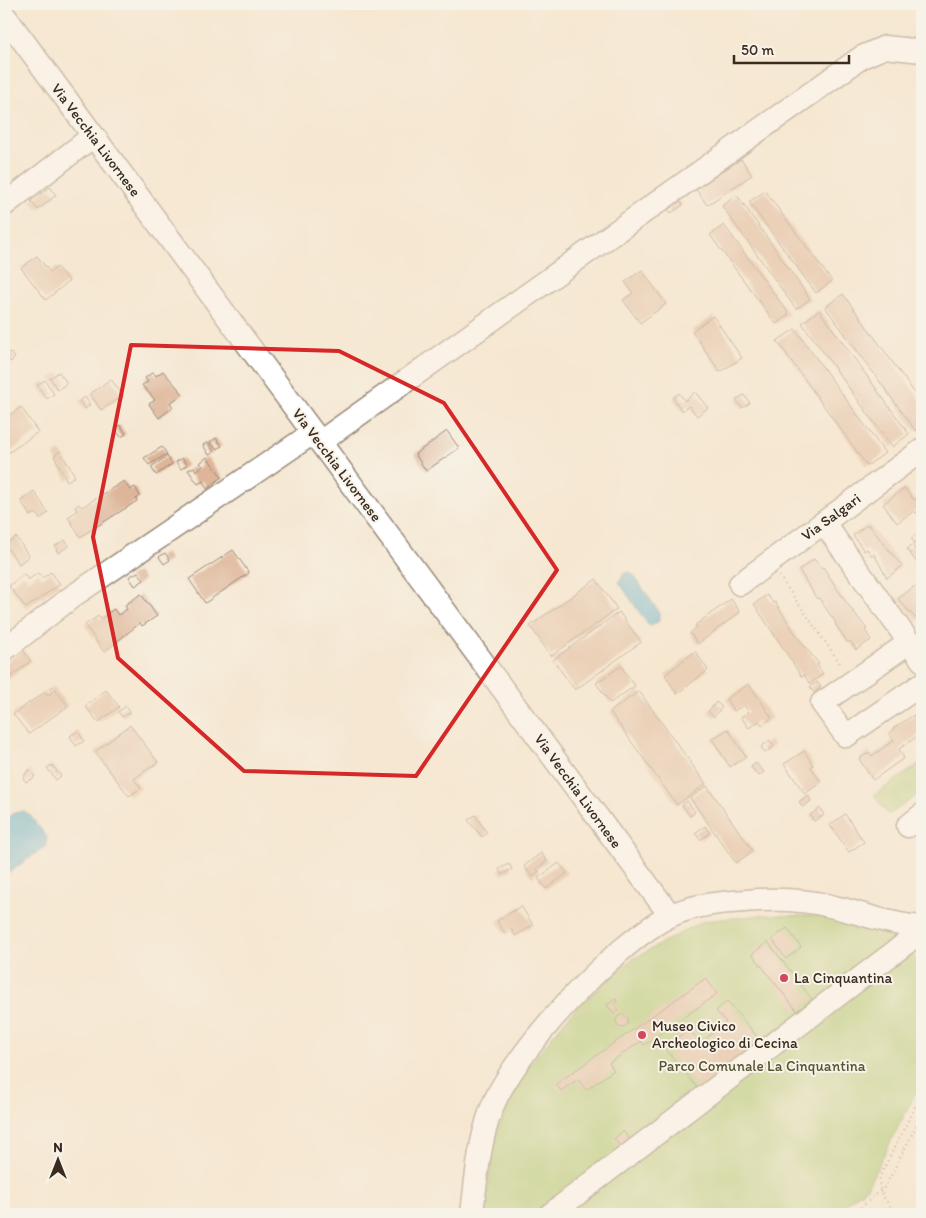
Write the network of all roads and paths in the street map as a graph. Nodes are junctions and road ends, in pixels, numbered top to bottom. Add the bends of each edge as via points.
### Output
1 (4, 15) edge
2 (922, 51) edge
3 (93, 136) junction
4 (4, 204) edge
5 (317, 438) junction
6 (919, 459) edge
7 (824, 523) junction
8 (770, 563) junction
9 (740, 584) dead end
10 (917, 648) edge
11 (4, 650) edge
12 (853, 681) junction
13 (922, 684) edge
14 (670, 915) junction
15 (922, 927) edge
16 (922, 931) edge
17 (922, 1093) edge
18 (922, 1115) edge
19 (881, 1190) junction
20 (472, 1214) edge
21 (551, 1214) edge
22 (853, 1214) edge
23 (897, 1214) edge

1 - 3 street, Via Vecchia Livornese
2 - 5 street via 884,47 862,57
3 - 4 street
3 - 5 street, Via Vecchia Livornese
5 - 11 street via 73,596
5 - 14 street, Via Vecchia Livornese
6 - 7 street, Via Salgari
7 - 8 street, Via Salgari
7 - 10 street
8 - 9 street, Via Salgari
8 - 12 path
10 - 12 street
12 - 13 street via 822,703 846,736
14 - 15 street via 707,906 778,900 816,903
14 - 20 street via 623,950 578,992 524,1052 506,1078 491,1109 483,1136
16 - 21 street
17 - 19 path via 880,1176 878,1184
18 - 19 path
19 - 22 path
19 - 23 path

